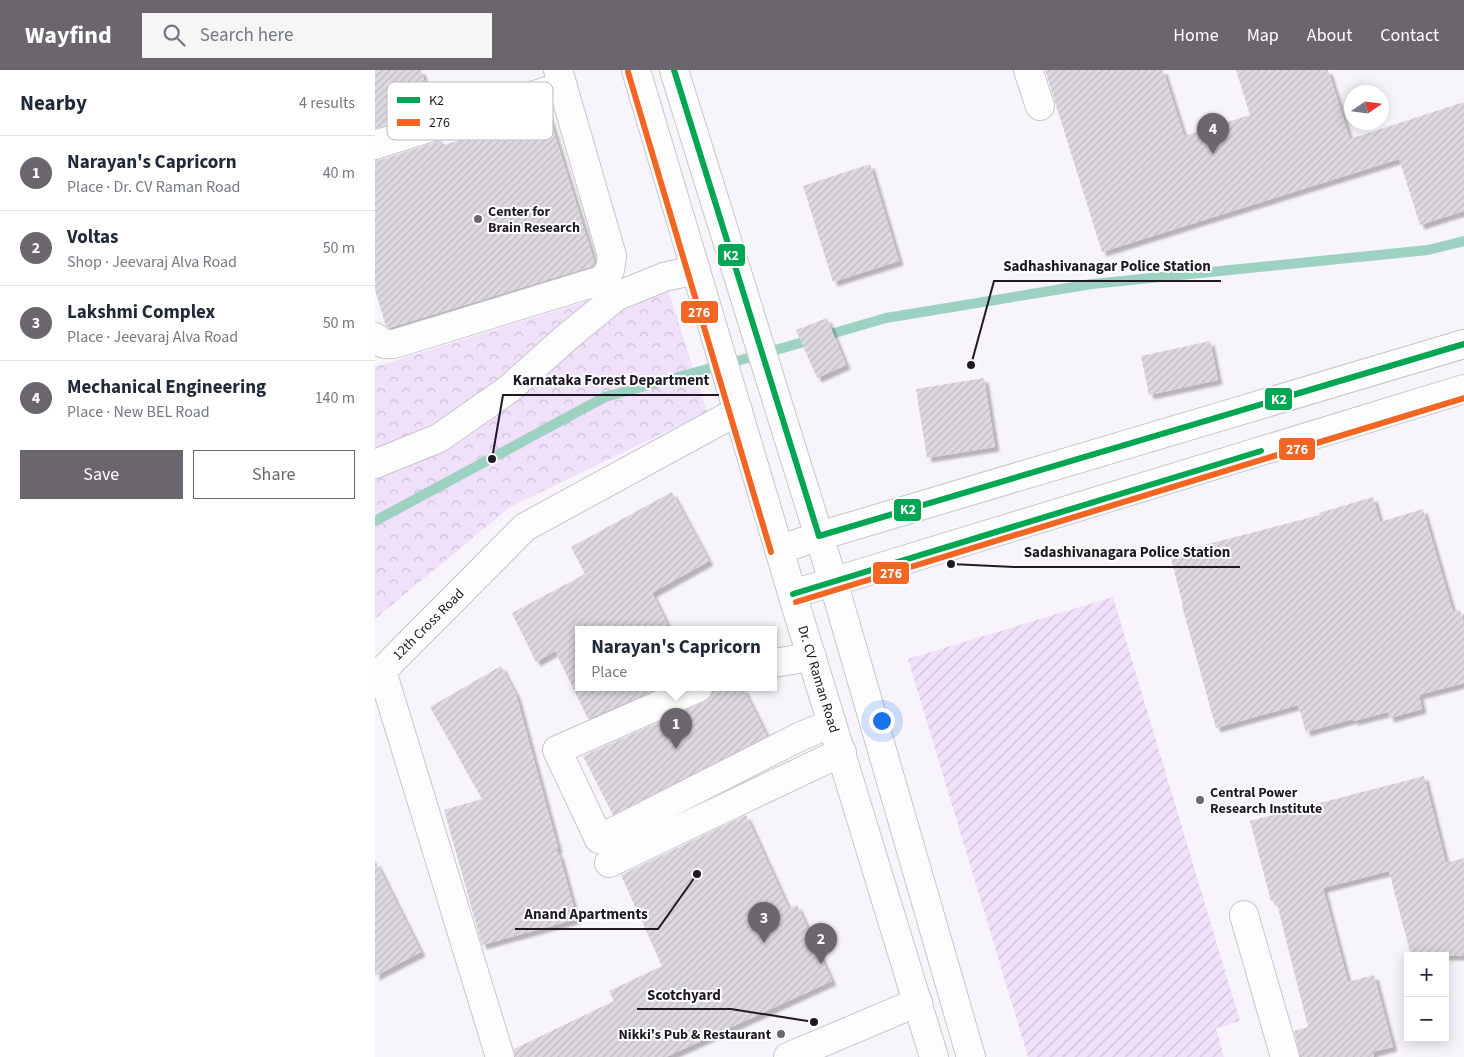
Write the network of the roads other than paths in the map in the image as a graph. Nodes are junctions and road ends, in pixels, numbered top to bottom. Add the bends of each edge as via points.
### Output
1 (636, 70) edge
2 (674, 70) edge
3 (1028, 70) edge
4 (560, 78) edge
5 (1040, 106) dead end
6 (389, 140) edge
7 (375, 145) edge
8 (696, 270) junction
9 (375, 337) edge
10 (1464, 344) edge
11 (1464, 389) edge
12 (738, 411) junction
13 (375, 464) edge
14 (819, 536) junction
15 (779, 550) junction
16 (833, 581) junction
17 (793, 594) junction
18 (812, 657) junction
19 (777, 662) edge
20 (379, 674) edge
21 (691, 691) edge
22 (832, 723) junction
23 (842, 752) junction
24 (609, 863) dead end
25 (1244, 915) dead end
26 (918, 1002) junction
27 (500, 1057) edge
28 (787, 1057) edge
29 (934, 1057) edge
30 (971, 1057) edge
31 (1285, 1057) edge

1 - 8 main road, Dr. CV Raman Road
2 - 14 main road
3 - 5 main road
4 - 9 main road via 612,256 610,270 602,280 394,344 384,344
6 - 7 main road
8 - 12 main road, Dr. CV Raman Road
8 - 13 main road via 664,277 617,296 509,389 455,427 439,438
10 - 14 main road
11 - 16 main road
12 - 15 main road, Dr. CV Raman Road
12 - 20 main road, 12th Cross Road via 525,527
14 - 15 main road
14 - 16 main road
15 - 17 main road, Dr. CV Raman Road
16 - 17 main road
16 - 30 main road
17 - 18 main road, Dr. CV Raman Road
18 - 19 main road
18 - 22 main road, Dr. CV Raman Road
20 - 27 main road, 12th Cross Road
21 - 22 main road via 557,750 599,839
22 - 23 main road, Dr. CV Raman Road
23 - 24 main road
23 - 26 main road, Dr. CV Raman Road
25 - 31 main road
26 - 28 main road
26 - 29 main road, Dr. CV Raman Road

